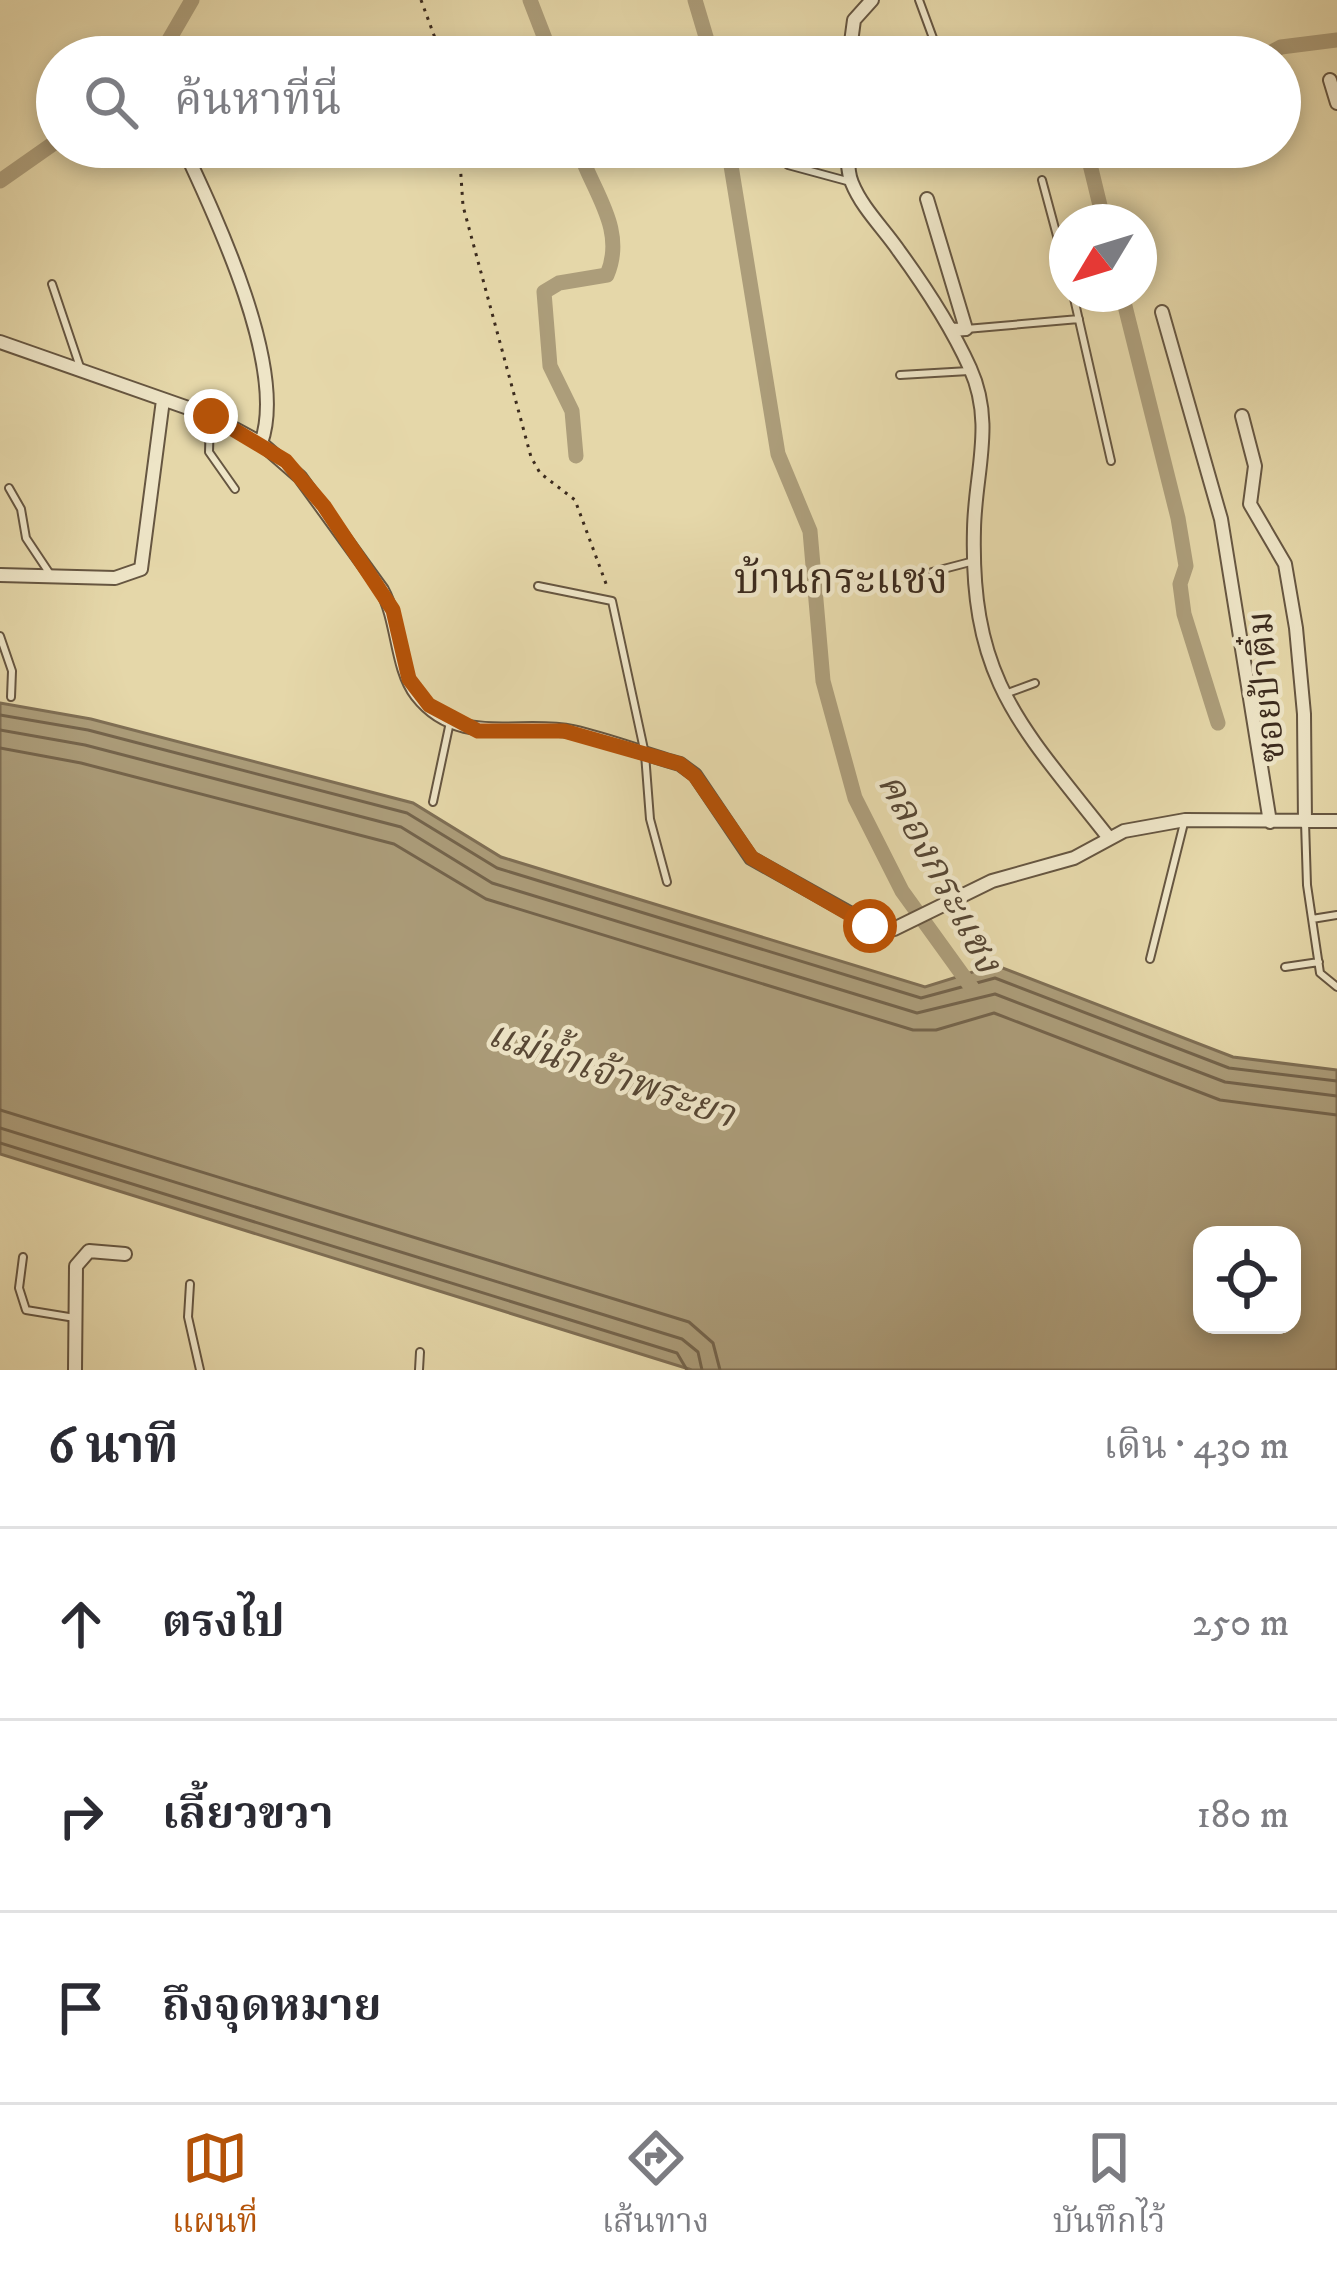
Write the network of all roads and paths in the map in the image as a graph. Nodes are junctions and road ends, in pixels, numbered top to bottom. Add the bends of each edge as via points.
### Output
1 (421, 0) edge
2 (872, 0) edge
3 (919, 0) edge
4 (434, 36) edge
5 (852, 36) edge
6 (932, 36) edge
7 (1330, 80) dead end
8 (1337, 103) edge
9 (193, 168) edge
10 (460, 168) edge
11 (799, 168) edge
12 (849, 168) edge
13 (1042, 180) dead end
14 (850, 182) junction
15 (927, 199) dead end
16 (1049, 206) edge
17 (52, 284) dead end
18 (1077, 312) edge
19 (1162, 312) dead end
20 (1079, 319) junction
21 (966, 329) junction
22 (951, 330) junction
23 (0, 342) edge
24 (81, 370) junction
25 (972, 371) junction
26 (900, 375) dead end
27 (163, 400) junction
28 (211, 416) junction
29 (1242, 416) dead end
30 (261, 443) junction
31 (1111, 461) dead end
32 (9, 488) dead end
33 (235, 489) dead end
34 (974, 562) junction
35 (932, 572) dead end
36 (0, 575) edge
37 (52, 577) junction
38 (538, 586) dead end
39 (612, 601) junction
40 (0, 637) edge
41 (1035, 683) dead end
42 (1001, 695) junction
43 (11, 697) dead end
44 (451, 718) junction
45 (646, 754) junction
46 (434, 802) dead end
47 (1185, 820) junction
48 (1337, 820) edge
49 (1270, 822) junction
50 (1305, 822) junction
51 (1109, 838) junction
52 (668, 882) dead end
53 (1337, 915) edge
54 (1312, 919) junction
55 (1150, 959) dead end
56 (1319, 962) junction
57 (1285, 968) dead end
58 (1337, 987) edge
59 (125, 1254) dead end
60 (23, 1257) dead end
61 (190, 1284) dead end
62 (75, 1318) junction
63 (420, 1352) dead end
64 (75, 1370) edge
65 (200, 1370) edge
66 (419, 1370) edge

1 - 4 path
2 - 5 street
3 - 6 lane
7 - 8 street
9 - 30 street via 246,303 270,410
10 - 39 path via 463,206 531,457 575,500
11 - 14 lane
12 - 14 street
13 - 16 lane
14 - 22 street
15 - 21 street
17 - 24 lane
18 - 20 lane
19 - 49 street via 1221,519
20 - 21 lane
20 - 31 lane
21 - 22 street
22 - 25 street
23 - 24 street
24 - 27 street
25 - 26 lane
25 - 34 street via 986,432
27 - 28 street
27 - 37 street via 141,569 115,578
28 - 30 street
28 - 33 lane via 209,452
29 - 50 street, ซอยป้าติ๋ม via 1255,466 1250,503 1285,564 1295,628
30 - 44 street via 324,506 382,590 418,696
32 - 37 lane via 26,538
34 - 35 lane
34 - 42 street via 984,649
36 - 37 street
38 - 39 lane
39 - 45 lane
40 - 43 lane via 13,670
41 - 42 lane
42 - 51 street
44 - 45 street via 478,731 577,733
44 - 46 lane
45 - 51 street via 695,776 730,834 773,874 870,926 895,929 992,881 1074,858
45 - 52 lane via 646,797
47 - 49 street
47 - 51 street
47 - 55 lane
48 - 50 street
49 - 50 street
50 - 54 lane
53 - 54 lane
54 - 56 lane
56 - 57 lane
56 - 58 lane via 1326,982
59 - 62 street via 80,1257
60 - 62 lane via 26,1310
61 - 65 lane
62 - 64 street
63 - 66 lane

